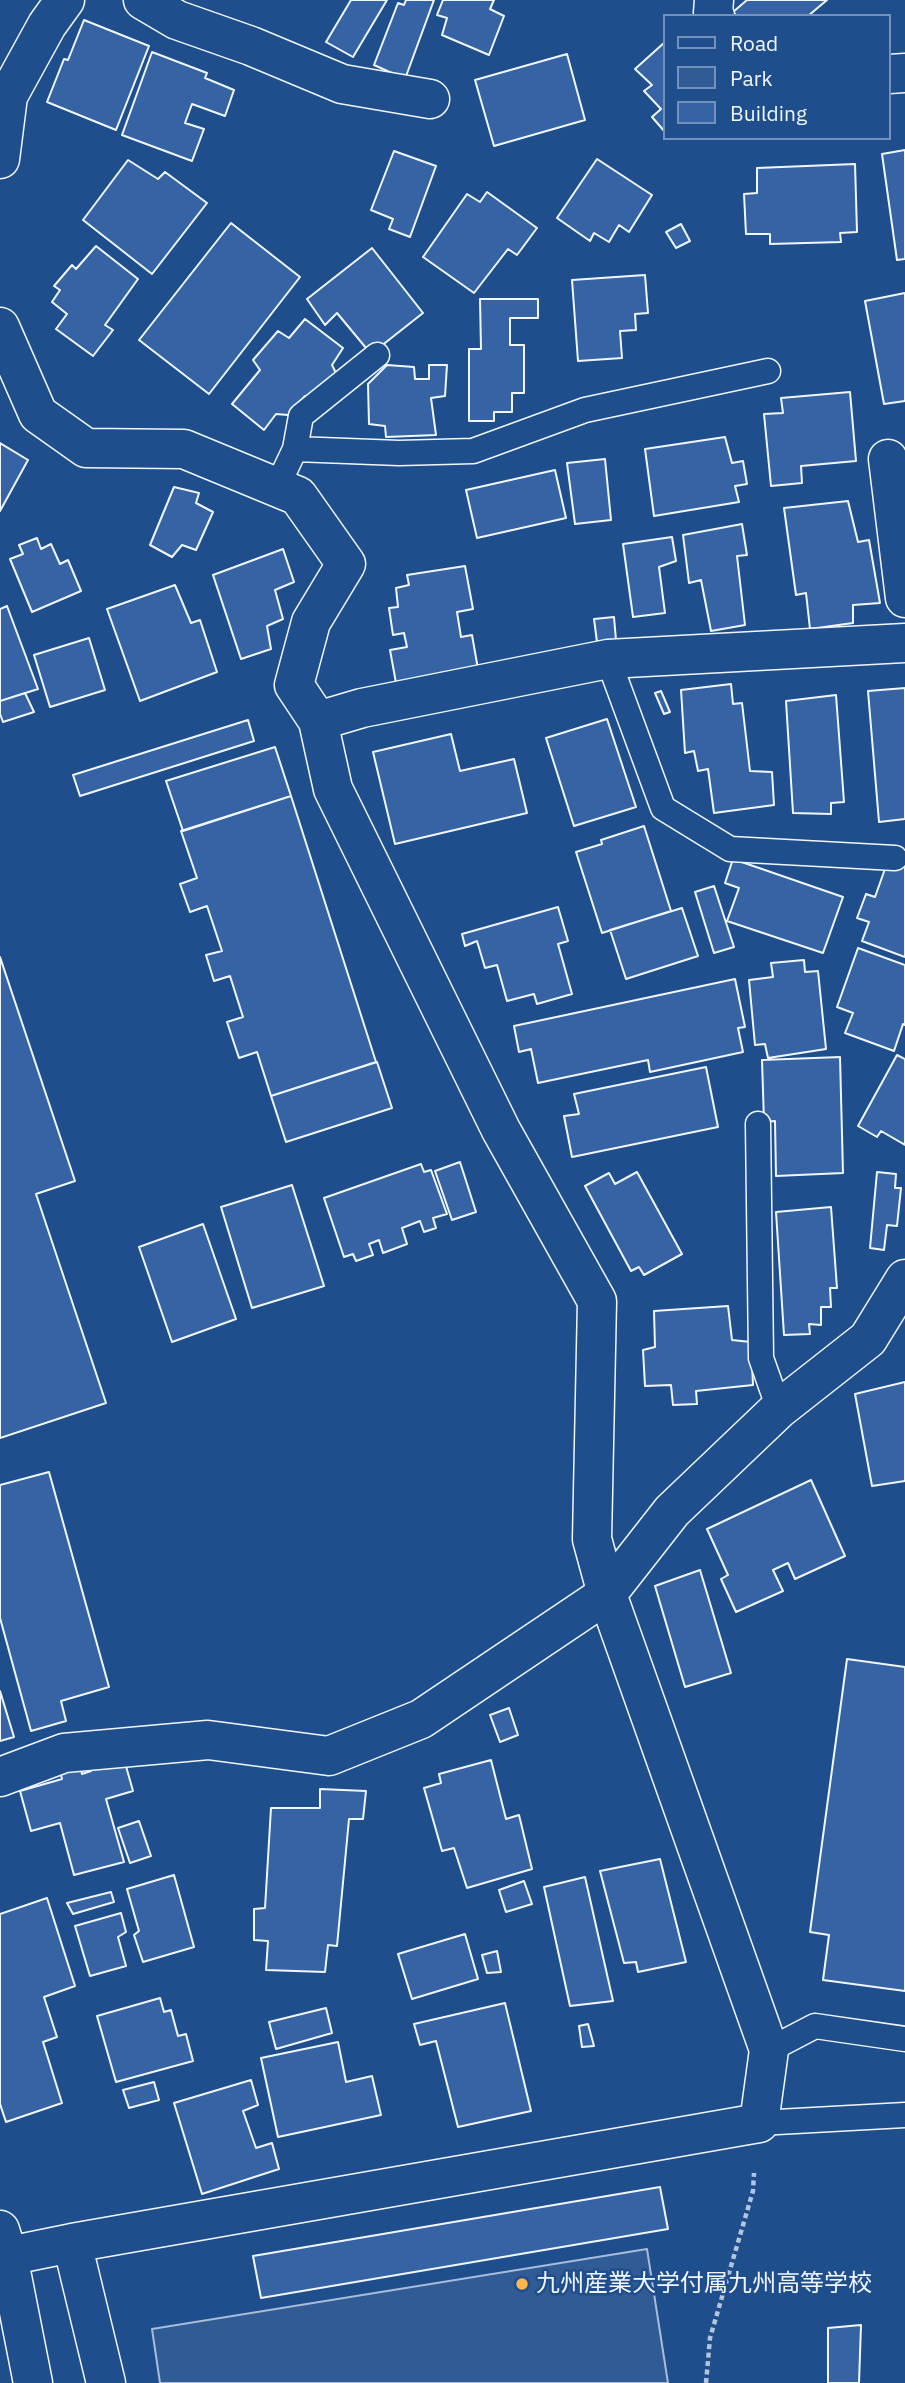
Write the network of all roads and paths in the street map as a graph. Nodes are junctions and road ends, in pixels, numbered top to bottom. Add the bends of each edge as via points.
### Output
1 (65, 0) edge
2 (143, 0) edge
3 (430, 99) dead end
4 (0, 159) edge
5 (0, 327) edge
6 (376, 355) dead end
7 (768, 371) dead end
8 (295, 449) junction
9 (888, 460) dead end
10 (277, 487) junction
11 (905, 598) edge
12 (905, 643) edge
13 (608, 659) junction
14 (318, 721) junction
15 (895, 858) dead end
16 (758, 1125) dead end
17 (905, 1279) edge
18 (905, 1335) edge
19 (868, 1339) junction
20 (779, 1409) junction
21 (607, 1594) junction
22 (0, 1777) edge
23 (905, 2039) edge
24 (769, 2050) junction
25 (905, 2115) edge
26 (759, 2123) junction
27 (72, 2243) junction
28 (2, 2253) edge
29 (33, 2383) edge
30 (106, 2383) edge
31 (706, 2383) edge

1 - 4 street via 8,96
2 - 3 street via 177,20 342,84
5 - 10 street via 38,414 86,448 184,449
6 - 8 lane via 301,416
7 - 8 lane via 585,410 473,451
8 - 10 lane
9 - 11 street
10 - 14 street via 298,496 346,564 311,622 294,685
12 - 13 street
13 - 14 street via 362,708
13 - 15 lane via 663,808 730,849
14 - 21 street via 333,789 501,1130 597,1301 592,1539
16 - 20 lane via 761,1358
17 - 19 street
18 - 19 street
19 - 20 street
20 - 21 street via 672,1511
21 - 22 street via 421,1719 329,1756 208,1740 64,1753
21 - 24 street
23 - 24 lane via 815,2026
24 - 26 street
25 - 26 lane
26 - 27 street
26 - 31 path via 753,2191 710,2338
27 - 28 street
27 - 30 street
28 - 29 street

